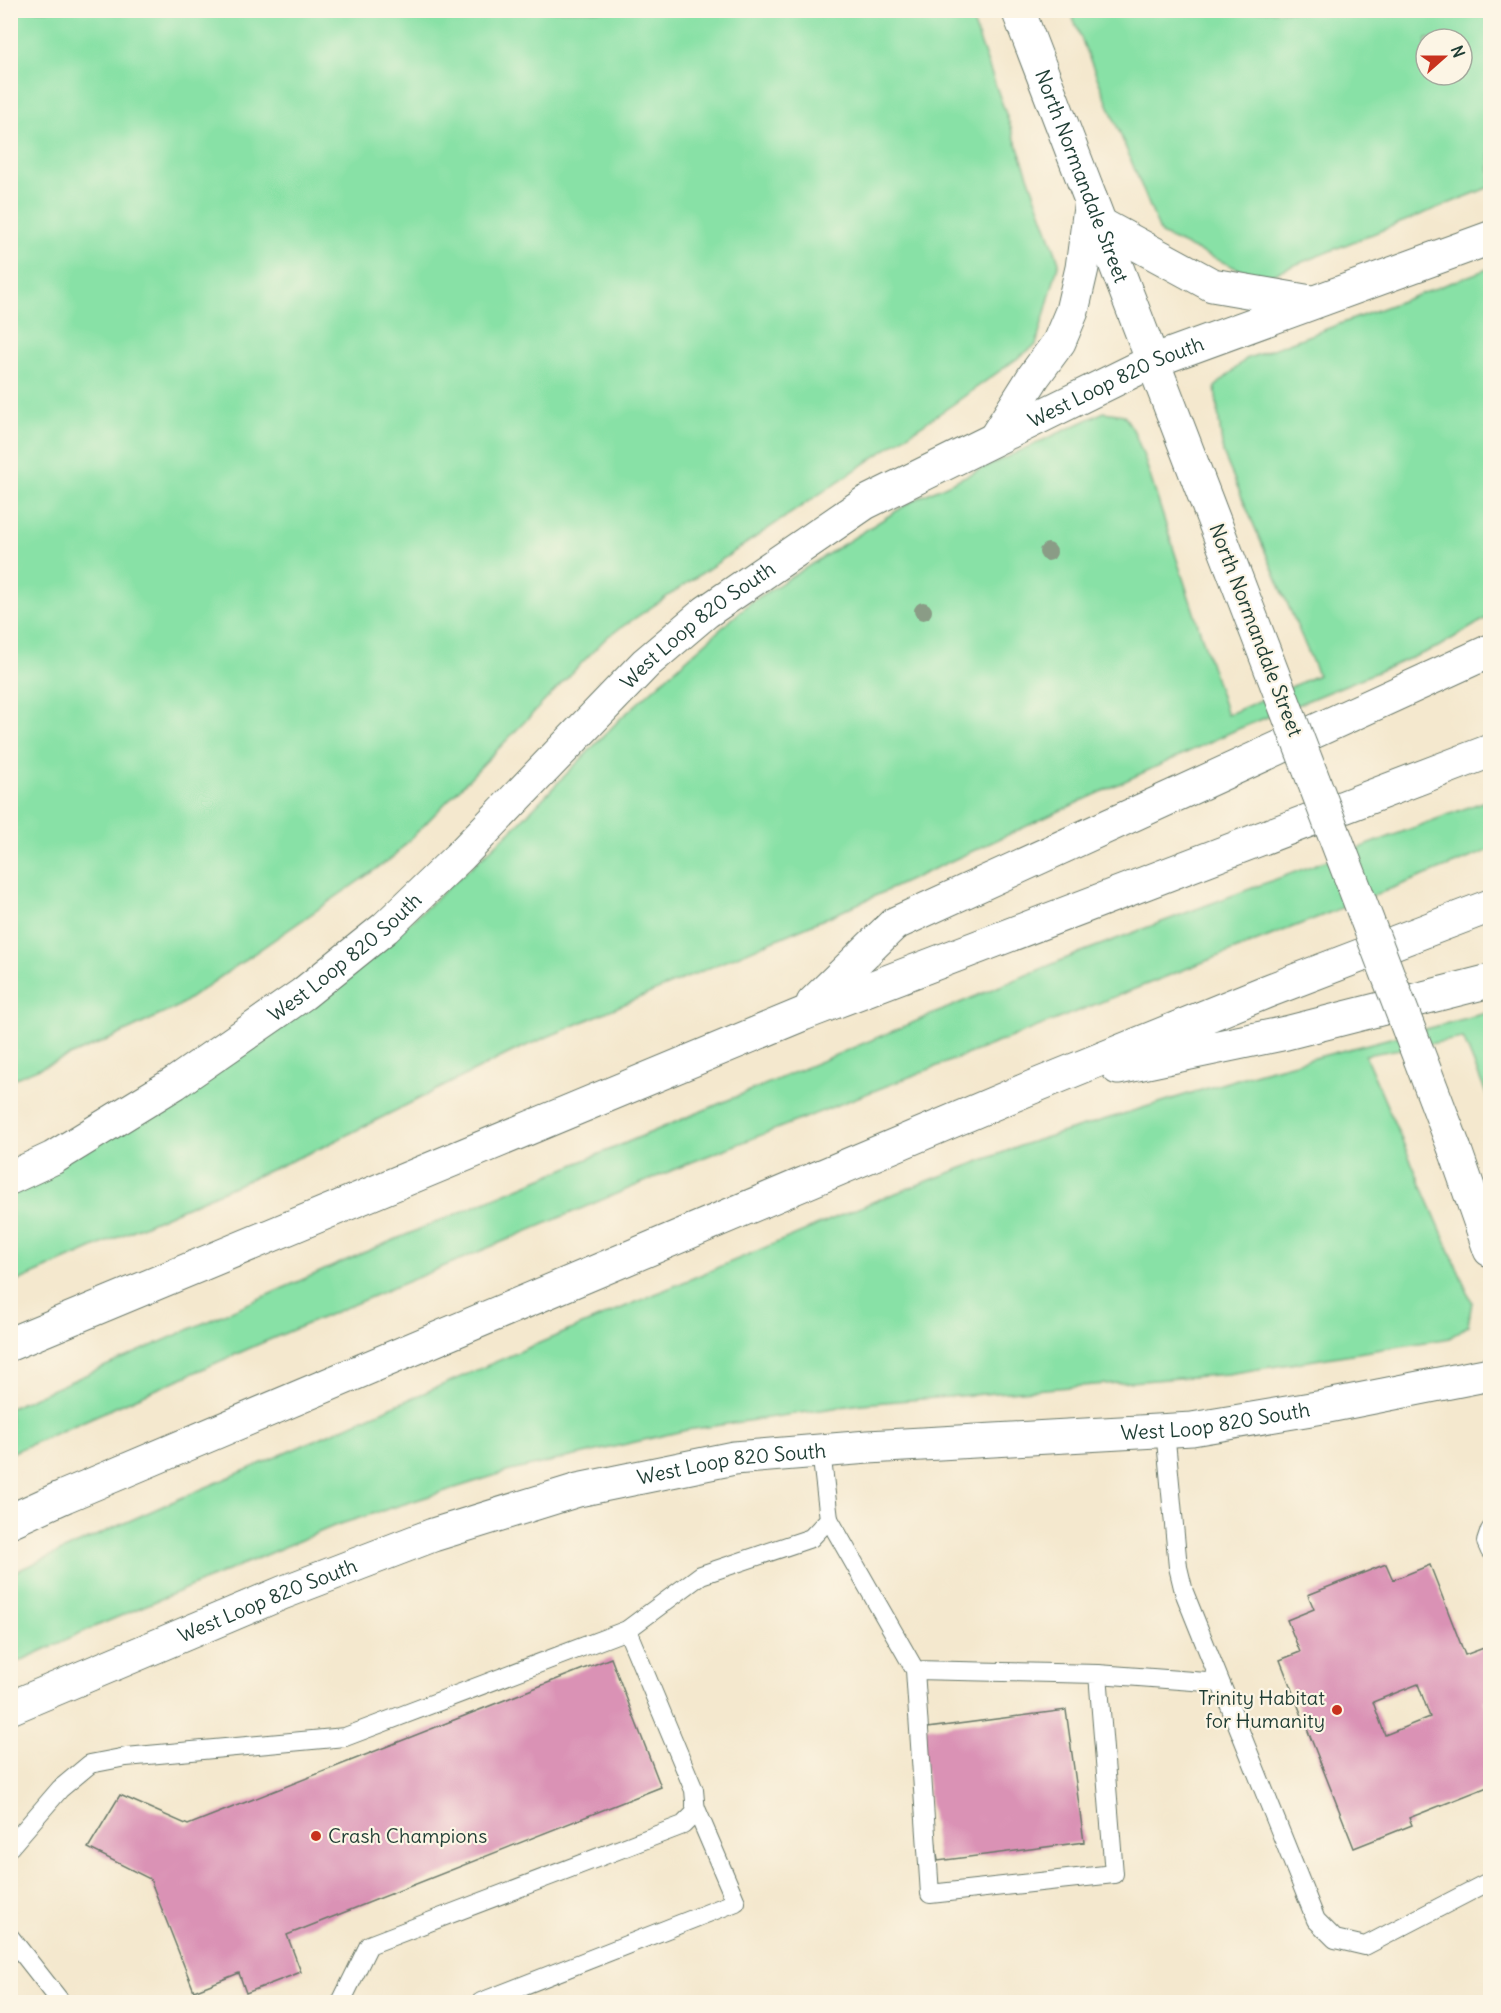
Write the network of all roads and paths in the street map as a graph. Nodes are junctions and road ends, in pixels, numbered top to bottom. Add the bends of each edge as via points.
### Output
1 (1018, 10) edge
2 (1095, 212) junction
3 (1491, 238) edge
4 (1316, 302) junction
5 (1152, 361) junction
6 (995, 439) junction
7 (1491, 651) edge
8 (1491, 751) edge
9 (1491, 906) edge
10 (1491, 981) edge
11 (803, 1014) junction
12 (1035, 1086) junction
13 (10, 1178) edge
14 (1491, 1250) edge
15 (10, 1344) edge
16 (1491, 1374) edge
17 (1166, 1430) junction
18 (821, 1450) junction
19 (829, 1519) junction
20 (10, 1521) edge
21 (1491, 1530) edge
22 (1491, 1551) edge
23 (627, 1630) junction
24 (915, 1670) junction
25 (1098, 1674) junction
26 (1220, 1683) junction
27 (10, 1708) edge
28 (695, 1806) junction
29 (10, 1847) edge
30 (1491, 1881) edge
31 (10, 1937) edge
32 (61, 2002) edge
33 (341, 2002) edge
34 (482, 2002) edge

1 - 2 main road, North Normandale Street
2 - 4 main road via 1212,285
2 - 5 main road, North Normandale Street
2 - 6 main road via 1072,311 1059,342
3 - 4 main road, West Loop 820 South
4 - 5 main road, West Loop 820 South
5 - 6 main road, West Loop 820 South
5 - 14 main road, North Normandale Street, bridge
6 - 13 main road, West Loop 820 South via 865,503 706,612 646,663 385,928 303,994 175,1083 53,1158
7 - 11 main road via 894,924
8 - 11 main road
9 - 12 main road
10 - 12 main road via 1286,1033
11 - 15 main road
12 - 20 main road
16 - 17 main road, West Loop 820 South via 1323,1407
17 - 18 main road, West Loop 820 South
17 - 26 lane via 1178,1567
18 - 19 lane
18 - 27 main road, West Loop 820 South via 734,1458 578,1490 433,1535 282,1593
19 - 23 lane via 811,1538 701,1575
19 - 24 lane
21 - 22 lane via 1486,1542
23 - 28 lane via 694,1790
23 - 29 lane via 345,1737 126,1757 90,1764 60,1789
24 - 25 lane
24 - 25 lane via 930,1894 1114,1874
25 - 26 lane
26 - 30 lane via 1316,1920 1335,1939 1365,1946
28 - 33 lane via 696,1812 683,1825 369,1945
28 - 34 lane via 736,1902
31 - 32 lane

